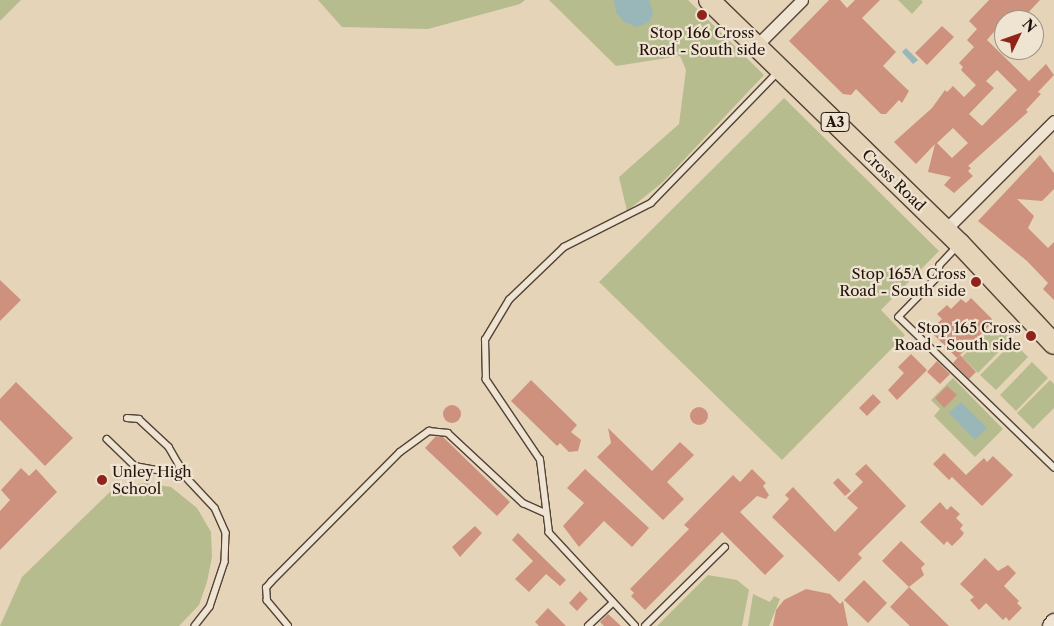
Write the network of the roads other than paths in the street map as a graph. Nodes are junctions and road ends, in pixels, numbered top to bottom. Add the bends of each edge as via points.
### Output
1 (709, 0) edge
2 (802, 0) edge
3 (756, 46) junction
4 (780, 69) junction
5 (1054, 121) edge
6 (945, 230) junction
7 (960, 244) junction
8 (1054, 344) edge
9 (128, 418) dead end
10 (108, 439) dead end
11 (1054, 467) edge
12 (180, 474) junction
13 (545, 513) junction
14 (725, 547) dead end
15 (613, 603) junction
16 (1054, 622) edge
17 (195, 626) edge
18 (288, 626) edge
19 (588, 626) edge
20 (635, 626) edge
21 (645, 626) edge
22 (1051, 626) edge

1 - 3 highway, Cross Road / A3
2 - 3 street
3 - 4 highway, Cross Road / A3
4 - 6 highway, Cross Road / A3
4 - 13 lane via 651,203 564,246 509,300 485,340 486,380 540,460
5 - 6 street
6 - 7 highway, Cross Road / A3
7 - 8 highway, Cross Road / A3
7 - 11 lane via 940,265 938,277 899,317
9 - 12 lane via 139,419 169,446 179,464
10 - 12 lane via 135,466
12 - 17 lane via 194,484 215,508 226,533 222,571 210,607
13 - 15 lane via 549,533
13 - 18 lane via 523,503 448,433 429,431 400,452 266,588 267,601
14 - 21 lane
15 - 19 lane
15 - 20 lane
16 - 22 main road

